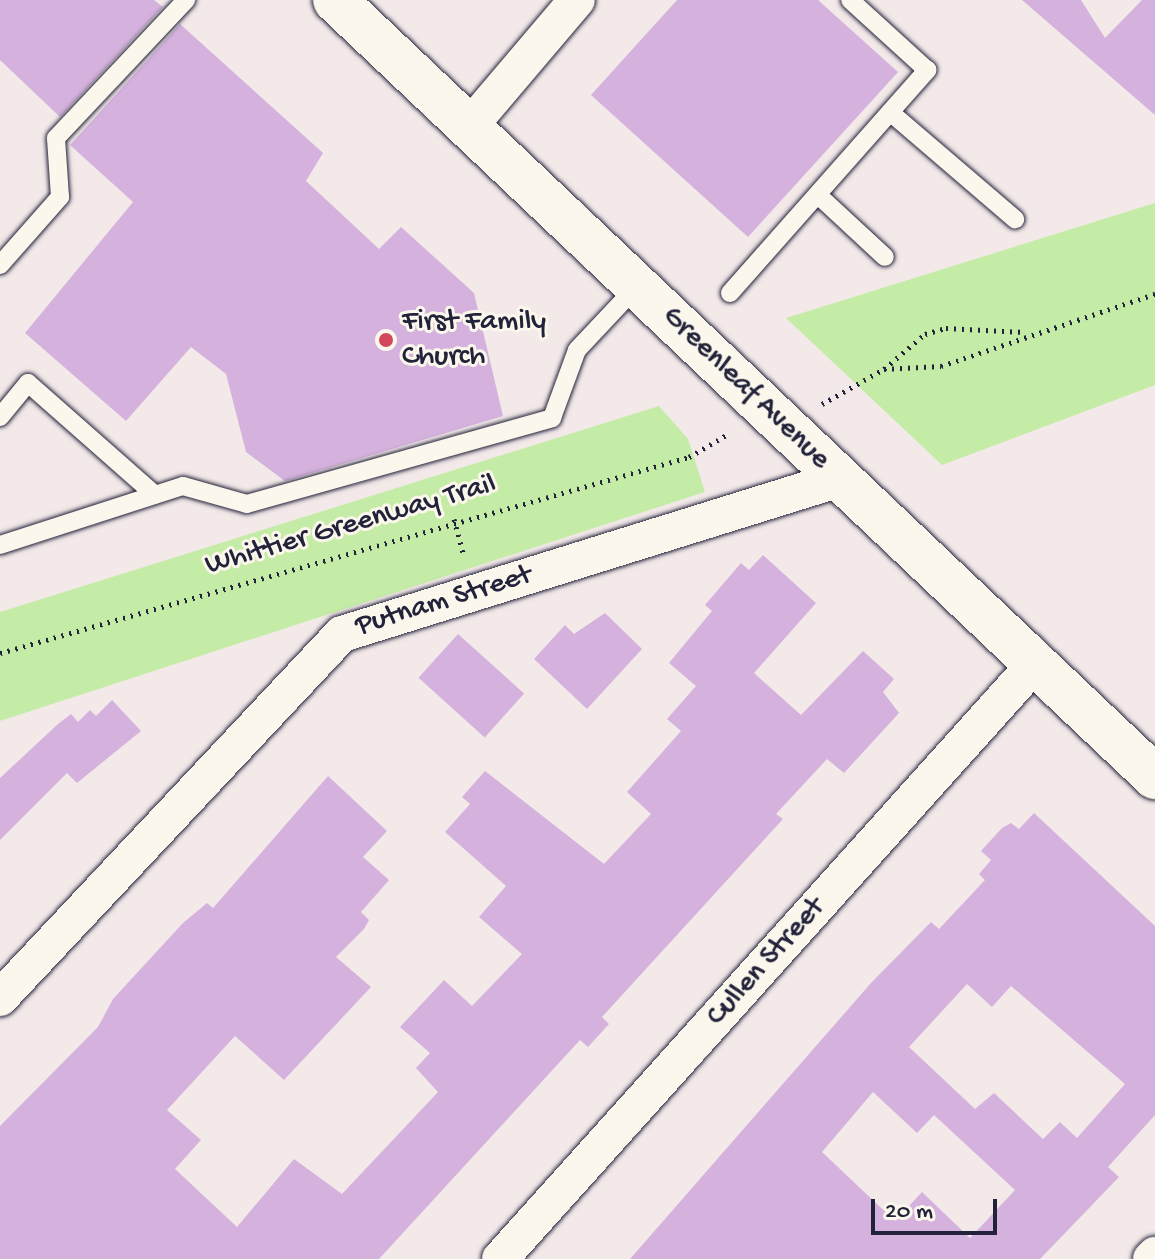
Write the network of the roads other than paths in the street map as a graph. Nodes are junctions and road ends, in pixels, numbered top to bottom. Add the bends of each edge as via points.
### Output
1 (186, 0) edge
2 (335, 0) edge
3 (577, 0) edge
4 (850, 0) edge
5 (890, 112) junction
6 (470, 126) junction
7 (818, 195) junction
8 (1015, 219) dead end
9 (885, 257) dead end
10 (0, 265) edge
11 (637, 286) junction
12 (730, 293) dead end
13 (0, 417) edge
14 (840, 479) junction
15 (155, 495) junction
16 (0, 545) edge
17 (1033, 666) junction
18 (1155, 777) edge
19 (0, 998) edge
20 (500, 1259) edge

1 - 10 lane via 56,138 60,197
2 - 6 street, Greenleaf Avenue
3 - 6 street
4 - 5 lane via 927,70
5 - 7 lane
5 - 8 lane
6 - 11 street, Greenleaf Avenue
7 - 9 lane
7 - 12 lane
11 - 14 street, Greenleaf Avenue
11 - 15 lane via 577,350 552,418 247,504 183,486
13 - 15 lane via 28,383
14 - 17 street, Greenleaf Avenue
14 - 19 street, Putnam Street via 342,634
15 - 16 lane
17 - 18 street, Greenleaf Avenue
17 - 20 street, Cullen Street

